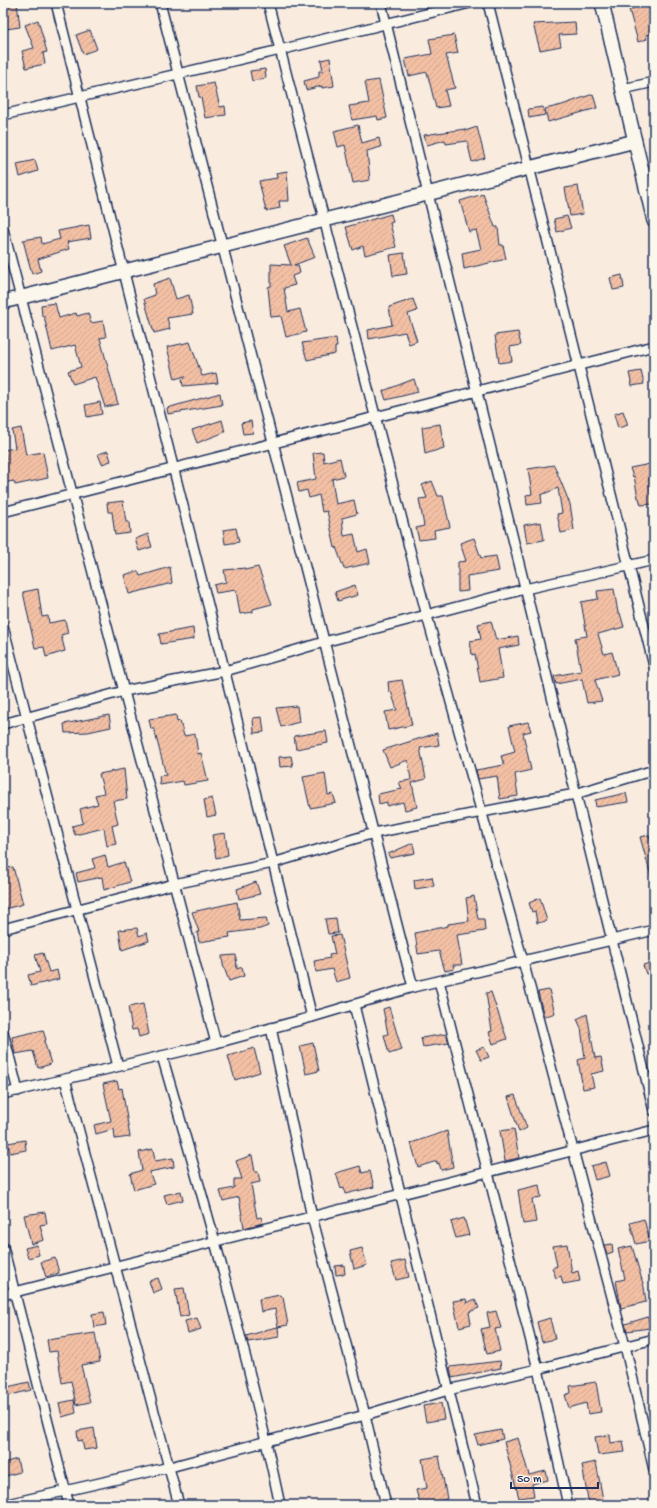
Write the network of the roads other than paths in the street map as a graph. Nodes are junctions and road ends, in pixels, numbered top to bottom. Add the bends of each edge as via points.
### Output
1 (56, 3) edge
2 (160, 3) edge
3 (268, 3) edge
4 (381, 3) edge
5 (470, 3) edge
6 (488, 3) edge
7 (602, 3) edge
8 (386, 24) junction
9 (280, 50) junction
10 (178, 74) junction
11 (654, 82) edge
12 (623, 90) junction
13 (80, 97) junction
14 (3, 114) edge
15 (635, 141) junction
16 (529, 168) junction
17 (427, 194) junction
18 (324, 220) junction
19 (654, 221) edge
20 (3, 229) edge
21 (222, 246) junction
22 (124, 271) junction
23 (21, 297) junction
24 (3, 302) edge
25 (654, 346) edge
26 (578, 365) junction
27 (476, 392) junction
28 (375, 417) junction
29 (273, 443) junction
30 (174, 468) junction
31 (72, 494) junction
32 (3, 512) edge
33 (654, 560) edge
34 (629, 566) junction
35 (525, 589) junction
36 (427, 616) junction
37 (3, 626) edge
38 (324, 642) junction
39 (654, 666) edge
40 (225, 671) junction
41 (124, 691) junction
42 (27, 718) junction
43 (3, 724) edge
44 (654, 770) edge
45 (576, 794) junction
46 (482, 812) junction
47 (374, 834) junction
48 (273, 863) junction
49 (174, 884) junction
50 (77, 909) junction
51 (3, 929) edge
52 (654, 930) edge
53 (612, 941) junction
54 (523, 961) junction
55 (439, 981) junction
56 (413, 987) junction
57 (354, 1005) junction
58 (312, 1017) junction
59 (272, 1028) junction
60 (3, 1032) edge
61 (216, 1043) junction
62 (162, 1056) junction
63 (118, 1066) junction
64 (64, 1079) junction
65 (18, 1091) junction
66 (3, 1094) edge
67 (654, 1112) edge
68 (654, 1130) edge
69 (574, 1151) junction
70 (487, 1173) junction
71 (401, 1195) junction
72 (312, 1217) junction
73 (216, 1242) junction
74 (3, 1247) edge
75 (114, 1267) junction
76 (15, 1292) junction
77 (3, 1295) edge
78 (654, 1339) edge
79 (625, 1346) junction
80 (538, 1369) junction
81 (448, 1390) junction
82 (365, 1415) junction
83 (266, 1442) junction
84 (170, 1467) junction
85 (654, 1470) edge
86 (65, 1491) junction
87 (3, 1505) edge
88 (69, 1505) edge
89 (179, 1505) edge
90 (280, 1505) edge
91 (386, 1505) edge
92 (477, 1505) edge
93 (568, 1505) edge

1 - 13 street
2 - 10 street
3 - 9 street
4 - 8 street
5 - 8 street
6 - 16 street
7 - 12 street
8 - 9 street
8 - 17 street
9 - 10 street
9 - 18 street
10 - 13 street
10 - 21 street
11 - 12 street
12 - 15 street
13 - 14 street
13 - 22 street
15 - 16 street
15 - 19 street
16 - 17 street
16 - 26 street
17 - 18 street
17 - 27 street
18 - 21 street
18 - 28 street
20 - 23 street
21 - 22 street
21 - 29 street
22 - 23 street
22 - 30 street
23 - 24 street
23 - 31 street
25 - 26 street
26 - 27 street
26 - 34 street
27 - 28 street
27 - 35 street
28 - 29 street
28 - 36 street
29 - 30 street
29 - 38 street
30 - 31 street
30 - 40 street
31 - 32 street
31 - 41 street
33 - 34 street
34 - 35 street
34 - 39 street
35 - 36 street
35 - 45 street
36 - 38 street
36 - 46 street
37 - 42 street
38 - 40 street
38 - 47 street
40 - 41 street
40 - 48 street
41 - 42 street
41 - 49 street
42 - 43 street
42 - 50 street
44 - 45 street
45 - 46 street
45 - 53 street
46 - 47 street
46 - 54 street
47 - 48 street
47 - 56 street
48 - 49 street
48 - 58 street
49 - 50 street
49 - 61 street
50 - 51 street
50 - 63 street
52 - 53 street
53 - 54 street
53 - 67 street
54 - 55 street
54 - 69 street
55 - 56 street
55 - 70 street
56 - 57 street
57 - 58 street
57 - 71 street
58 - 59 street
59 - 61 street
59 - 72 street
60 - 65 street
61 - 62 street
62 - 63 street
62 - 73 street
63 - 64 street
64 - 65 street
64 - 75 street
65 - 66 street
68 - 69 street
69 - 70 street
69 - 79 street
70 - 71 street
70 - 80 street
71 - 72 street
71 - 81 street
72 - 73 street
72 - 82 street
73 - 75 street
73 - 83 street
74 - 76 street
75 - 76 street
75 - 84 street
76 - 77 street
76 - 86 street
78 - 79 street
79 - 80 street
79 - 85 street
80 - 81 street
80 - 93 street
81 - 82 street
81 - 92 street
82 - 83 street
82 - 91 street
83 - 84 street
83 - 90 street
84 - 86 street
84 - 89 street
86 - 87 street
86 - 88 street

